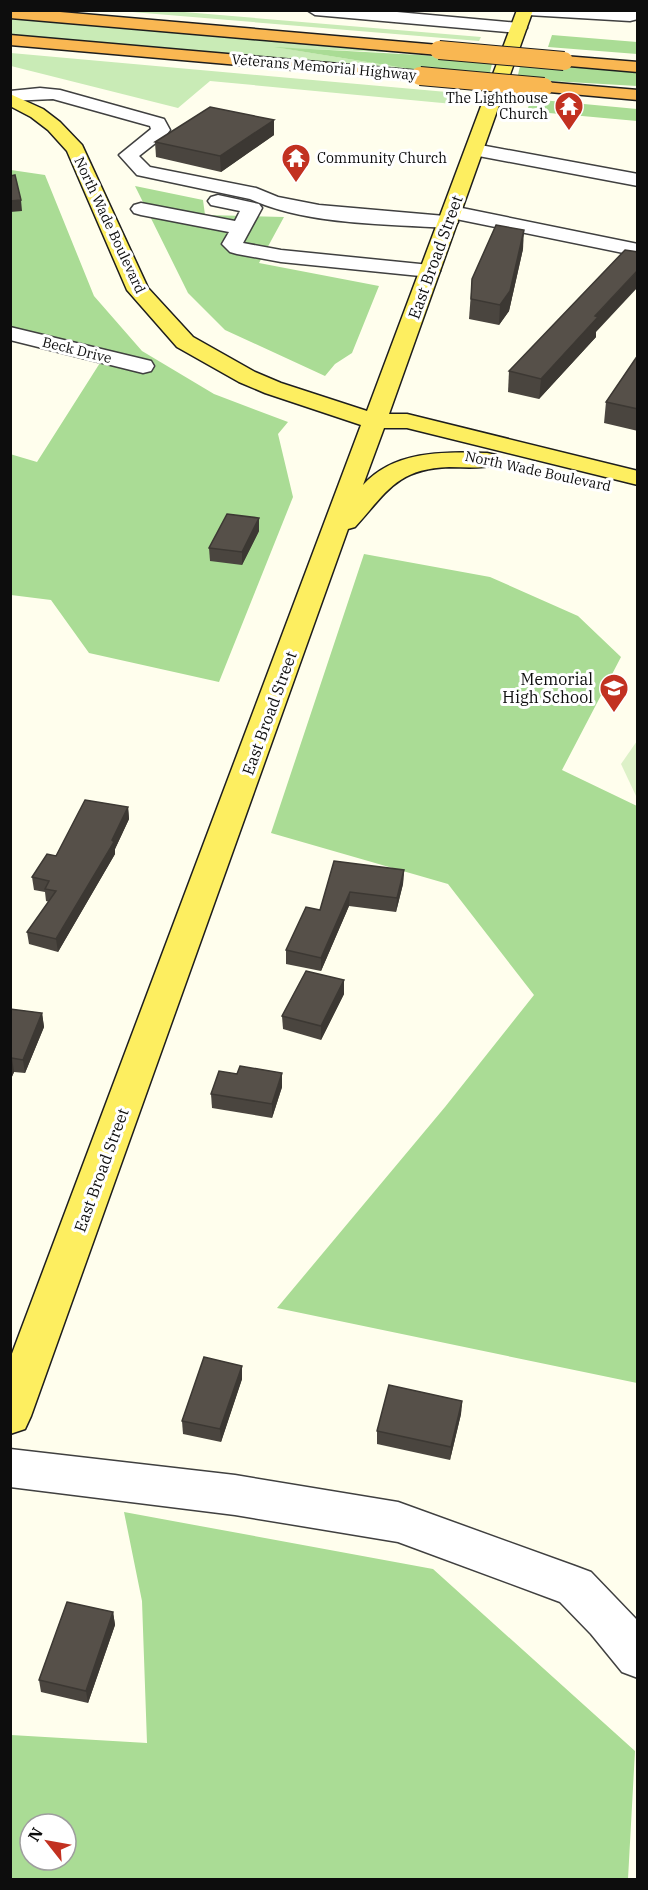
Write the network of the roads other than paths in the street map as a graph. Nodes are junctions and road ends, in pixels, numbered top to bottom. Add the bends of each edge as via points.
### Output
1 (315, 10) edge
2 (635, 10) edge
3 (10, 13) edge
4 (524, 16) edge
5 (10, 40) edge
6 (638, 67) edge
7 (638, 95) edge
8 (10, 98) edge
9 (138, 116) junction
10 (475, 150) junction
11 (128, 155) junction
12 (638, 180) edge
13 (258, 204) junction
14 (141, 209) dead end
15 (450, 217) junction
16 (242, 228) junction
17 (638, 250) edge
18 (430, 271) junction
19 (10, 333) edge
20 (143, 366) dead end
21 (374, 422) junction
22 (487, 460) junction
23 (638, 478) edge
24 (638, 492) edge
25 (332, 536) junction
26 (10, 1416) edge
27 (10, 1468) edge
28 (638, 1656) edge

1 - 4 street
2 - 4 street via 634,15 623,16
3 - 6 highway, Veterans Memorial Highway, bridge
4 - 10 main road, East Broad Street
5 - 7 highway, Veterans Memorial Highway, bridge
8 - 9 street via 54,94
8 - 21 main road, North Wade Boulevard via 54,126 75,149 138,290 185,342 247,377
9 - 11 street via 120,132
9 - 11 street via 158,123 161,130
10 - 12 street
10 - 15 main road, East Broad Street
11 - 13 street via 144,171 143,186
13 - 15 street
13 - 16 street
14 - 16 street
15 - 17 street
15 - 18 main road, East Broad Street
16 - 18 street via 232,244 237,248
18 - 21 main road, East Broad Street
19 - 20 street, Beck Drive
21 - 22 main road, North Wade Boulevard via 390,436
21 - 23 main road, North Wade Boulevard via 407,421
21 - 25 main road, East Broad Street
22 - 24 main road, North Wade Boulevard
22 - 25 main road via 421,462 402,468 375,487
25 - 26 main road, East Broad Street
27 - 28 street via 235,1496 398,1522 574,1587

